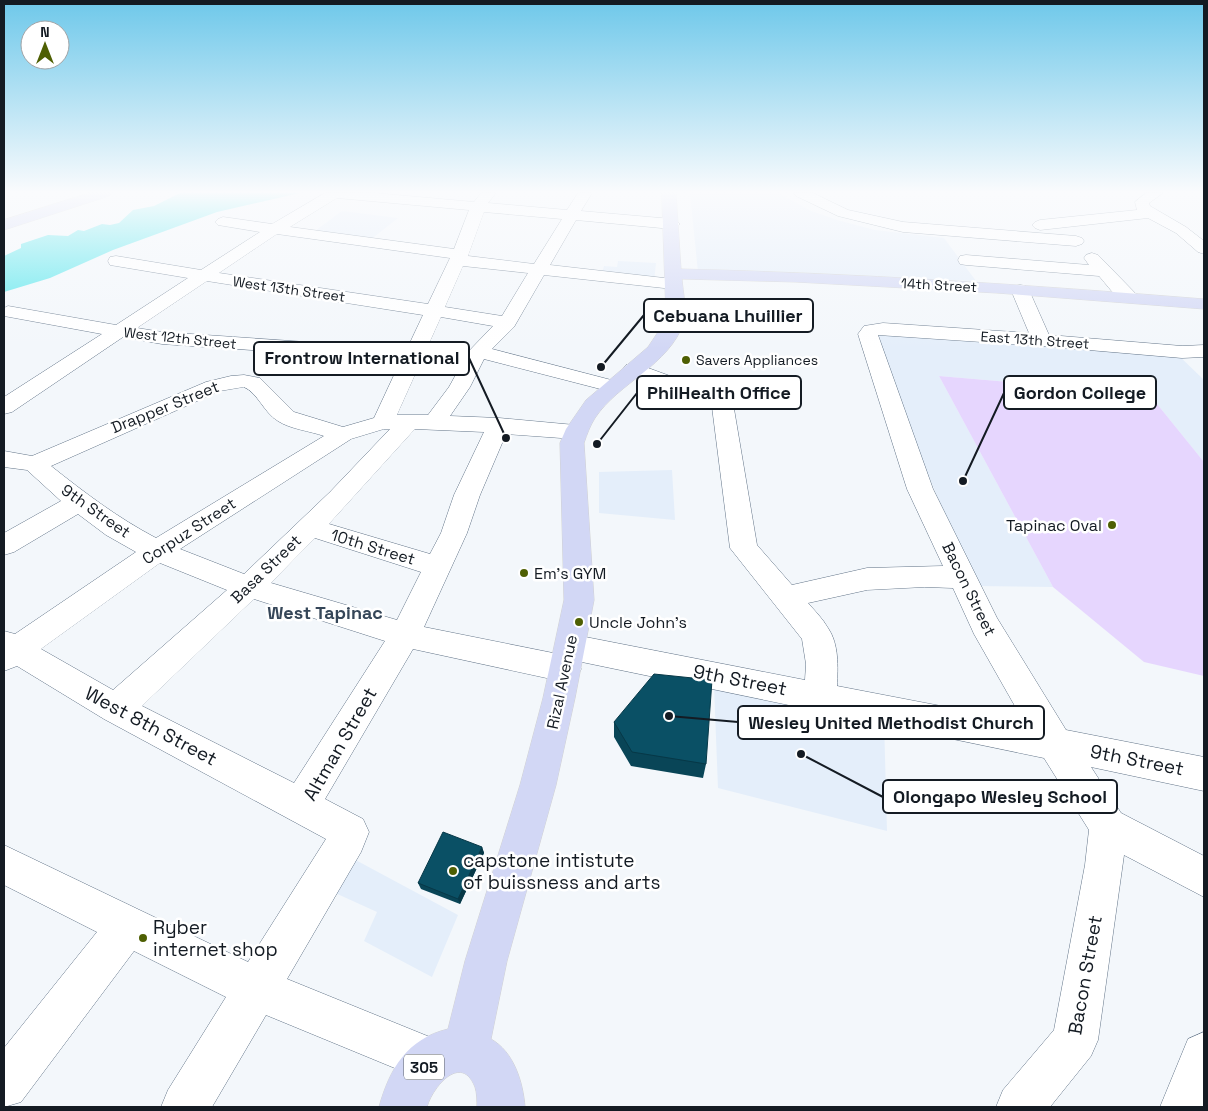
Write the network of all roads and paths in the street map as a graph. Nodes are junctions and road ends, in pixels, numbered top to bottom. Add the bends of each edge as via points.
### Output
1 (251, 245) edge
2 (372, 245) edge
3 (465, 245) edge
4 (554, 245) edge
5 (672, 245) edge
6 (1080, 245) edge
7 (459, 258) junction
8 (966, 260) dead end
9 (116, 261) dead end
10 (539, 270) junction
11 (1104, 271) junction
12 (202, 277) junction
13 (673, 279) junction
14 (1020, 290) junction
15 (1130, 298) junction
16 (1204, 304) edge
17 (434, 310) junction
18 (8, 312) dead end
19 (507, 323) junction
20 (117, 332) junction
21 (868, 334) joint
22 (1042, 340) junction
23 (1204, 351) edge
24 (480, 352) junction
25 (1182, 352) junction
26 (414, 355) junction
27 (632, 369) junction
28 (1204, 372) edge
29 (612, 386) junction
30 (4, 408) edge
31 (409, 422) junction
32 (499, 425) junction
33 (575, 432) junction
34 (343, 434) junction
35 (4, 459) edge
36 (34, 464) junction
37 (79, 502) junction
38 (309, 527) junction
39 (4, 545) edge
40 (157, 550) junction
41 (438, 567) junction
42 (962, 578) junction
43 (249, 587) junction
44 (786, 597) junction
45 (405, 635) junction
46 (7, 650) edge
47 (568, 658) junction
48 (820, 696) junction
49 (116, 709) junction
50 (1055, 744) junction
51 (1204, 774) edge
52 (301, 805) junction
53 (1108, 826) junction
54 (4, 864) edge
55 (1204, 877) edge
56 (128, 925) junction
57 (256, 989) junction
58 (449, 1055) junction
59 (1204, 1055) edge
60 (4, 1085) edge
61 (185, 1107) edge
62 (403, 1107) edge
63 (501, 1107) edge
64 (1020, 1107) edge
65 (1184, 1107) edge

1 - 12 street
2 - 7 street
3 - 7 street
4 - 10 street, Basa Street
5 - 13 main road, Rizal Avenue / 305
6 - 11 street
7 - 10 street
7 - 17 street
8 - 11 street
9 - 12 street, West 13th Street
10 - 13 street
10 - 19 street, Basa Street
11 - 15 street
12 - 17 street, West 13th Street
12 - 20 street
13 - 14 main road, 14th Street via 796,277
13 - 27 main road, Rizal Avenue / 305 via 675,320 666,338
14 - 15 main road, 14th Street
14 - 22 street
15 - 16 main road, 14th Street
17 - 19 street, West 13th Street
17 - 26 street
18 - 20 street, West 12th Street
19 - 24 street, Basa Street
20 - 26 street, West 12th Street via 245,345
20 - 30 street
21 - 22 street, East 13th Street via 871,330 883,329
21 - 42 street, Bacon Street via 920,489
22 - 25 street, East 13th Street
23 - 25 street, East 13th Street
24 - 29 street
24 - 31 street, Basa Street
25 - 28 street
26 - 31 street
27 - 29 main road, Rizal Avenue / 305
27 - 44 street via 722,403 744,548
29 - 33 main road, Rizal Avenue / 305 via 587,413
31 - 32 street, Corpuz Street
31 - 34 street, Corpuz Street
31 - 38 street, Basa Street
32 - 33 street, Corpuz Street
32 - 41 street, Altman Street
33 - 47 main road, Rizal Avenue / 305 via 572,443 579,600
34 - 36 street, Drapper Street via 286,417 258,385 242,379 213,386
34 - 40 street, Corpuz Street
35 - 36 street
36 - 37 street, 9th Street
37 - 39 street
37 - 40 street, 9th Street via 115,528
38 - 41 street, 10th Street
38 - 43 street, Basa Street
40 - 43 street, 9th Street
40 - 46 street, Corpuz Street
41 - 45 street, Altman Street
42 - 44 street via 867,578
42 - 50 street, Bacon Street via 984,625
43 - 45 street, 9th Street
43 - 49 street, Basa Street
44 - 48 street via 817,635 822,664
45 - 47 street, 9th Street via 460,648
45 - 52 street, Altman Street
46 - 49 street, West 8th Street
47 - 48 street, 9th Street
47 - 58 main road, Rizal Avenue / 305 via 538,785 486,961
48 - 50 street, 9th Street
49 - 52 street, West 8th Street
50 - 51 street, 9th Street
50 - 53 street, Bacon Street
52 - 57 street, Altman Street via 350,833
53 - 55 street, Bacon Street
53 - 64 street, Bacon Street via 1075,1040
54 - 56 street
56 - 57 street
56 - 60 street
57 - 58 street
57 - 61 street, Altman Street
58 - 62 main road, 305 via 418,1073
58 - 63 main road, 305 via 479,1056 490,1066 498,1080
59 - 65 street

